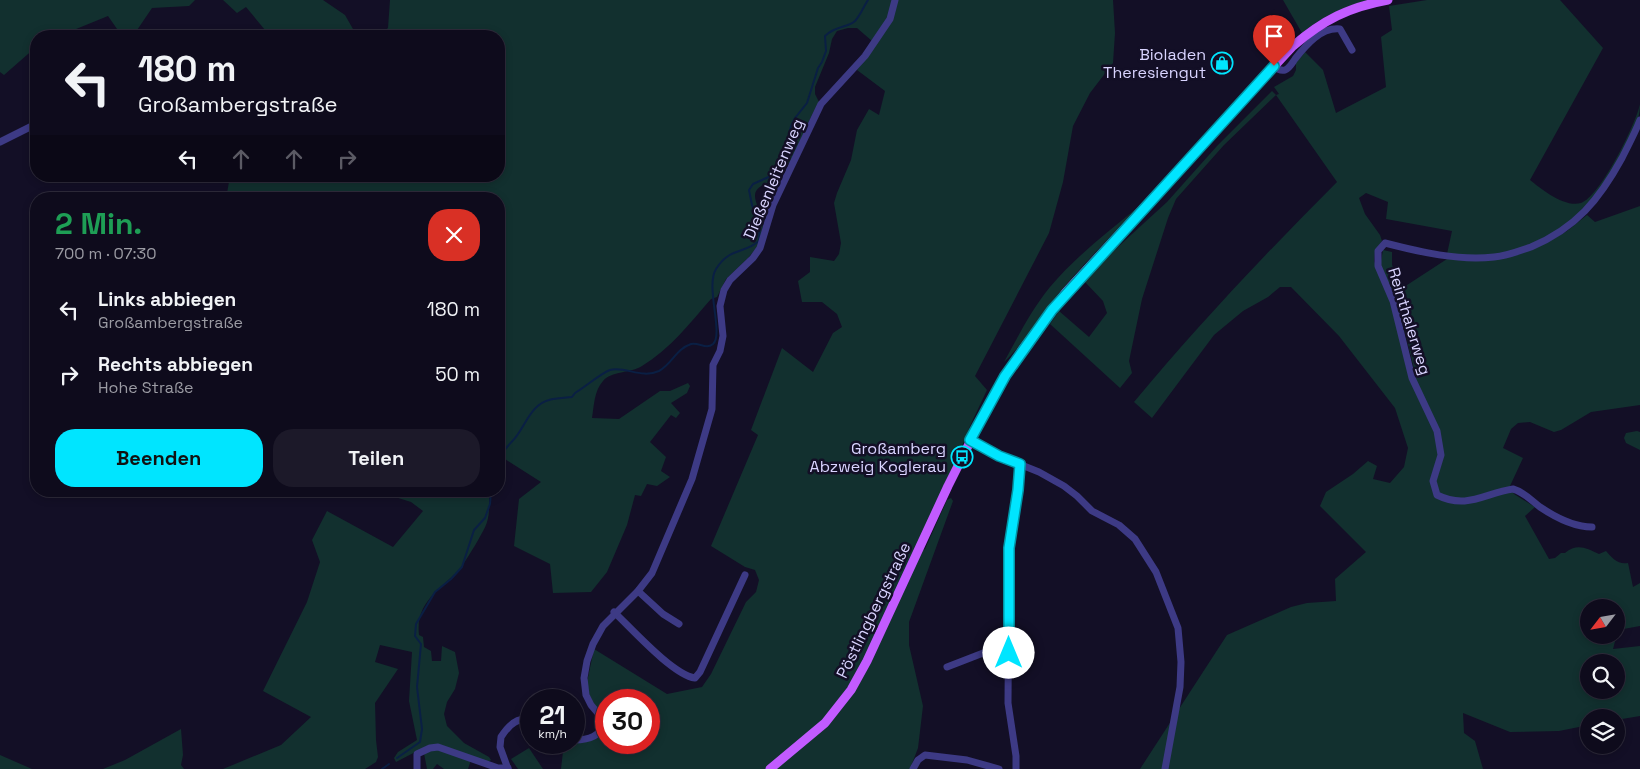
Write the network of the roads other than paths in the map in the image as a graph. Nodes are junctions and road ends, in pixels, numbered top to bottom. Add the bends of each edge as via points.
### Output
1 (895, 0) edge
2 (1388, 0) edge
3 (1352, 50) dead end
4 (1274, 66) junction
5 (1640, 120) edge
6 (30, 127) edge
7 (0, 142) edge
8 (970, 440) junction
9 (1020, 464) junction
10 (1592, 527) dead end
11 (745, 575) dead end
12 (638, 591) junction
13 (614, 612) junction
14 (679, 624) dead end
15 (1009, 643) junction
16 (947, 667) dead end
17 (520, 720) edge
18 (585, 738) edge
19 (417, 769) edge
20 (508, 769) edge
21 (770, 769) edge
22 (913, 769) edge
23 (999, 769) edge
24 (1016, 769) edge
25 (1165, 769) edge

1 - 12 street, Dießenleitenweg via 890,19 865,56 818,109 773,205 760,248 724,290 720,306 723,338 713,365 712,409 705,434 688,490 655,565
2 - 4 main road, Pöstlingbergstraße via 1354,8 1327,20 1292,46
3 - 4 street via 1340,30 1334,29 1308,43 1285,70
4 - 8 main road, Pöstlingbergstraße via 1052,310 1005,376
5 - 10 street, Reinthalerweg via 1598,197 1579,218 1554,236 1496,257 1463,258 1385,244 1378,255 1378,266 1393,301 1412,378 1437,430 1441,455 1433,481 1437,495 1454,501 1475,501 1513,489 1567,522
6 - 7 street
8 - 9 street
8 - 21 main road, Pöstlingbergstraße via 851,690 825,723
9 - 15 street via 1009,548
9 - 25 street via 1064,486 1092,511 1124,529 1140,545 1156,572 1176,620 1181,647 1182,676
11 - 13 street via 695,678 666,661
12 - 13 street, Dießenleitenweg
12 - 14 street
13 - 18 street, Dießenleitenweg via 598,634 584,674 587,697 603,720 599,732
15 - 16 street
15 - 24 street via 1008,703
17 - 20 street via 501,737 500,747
19 - 20 street via 417,754 433,747
22 - 23 street via 926,755 967,760

